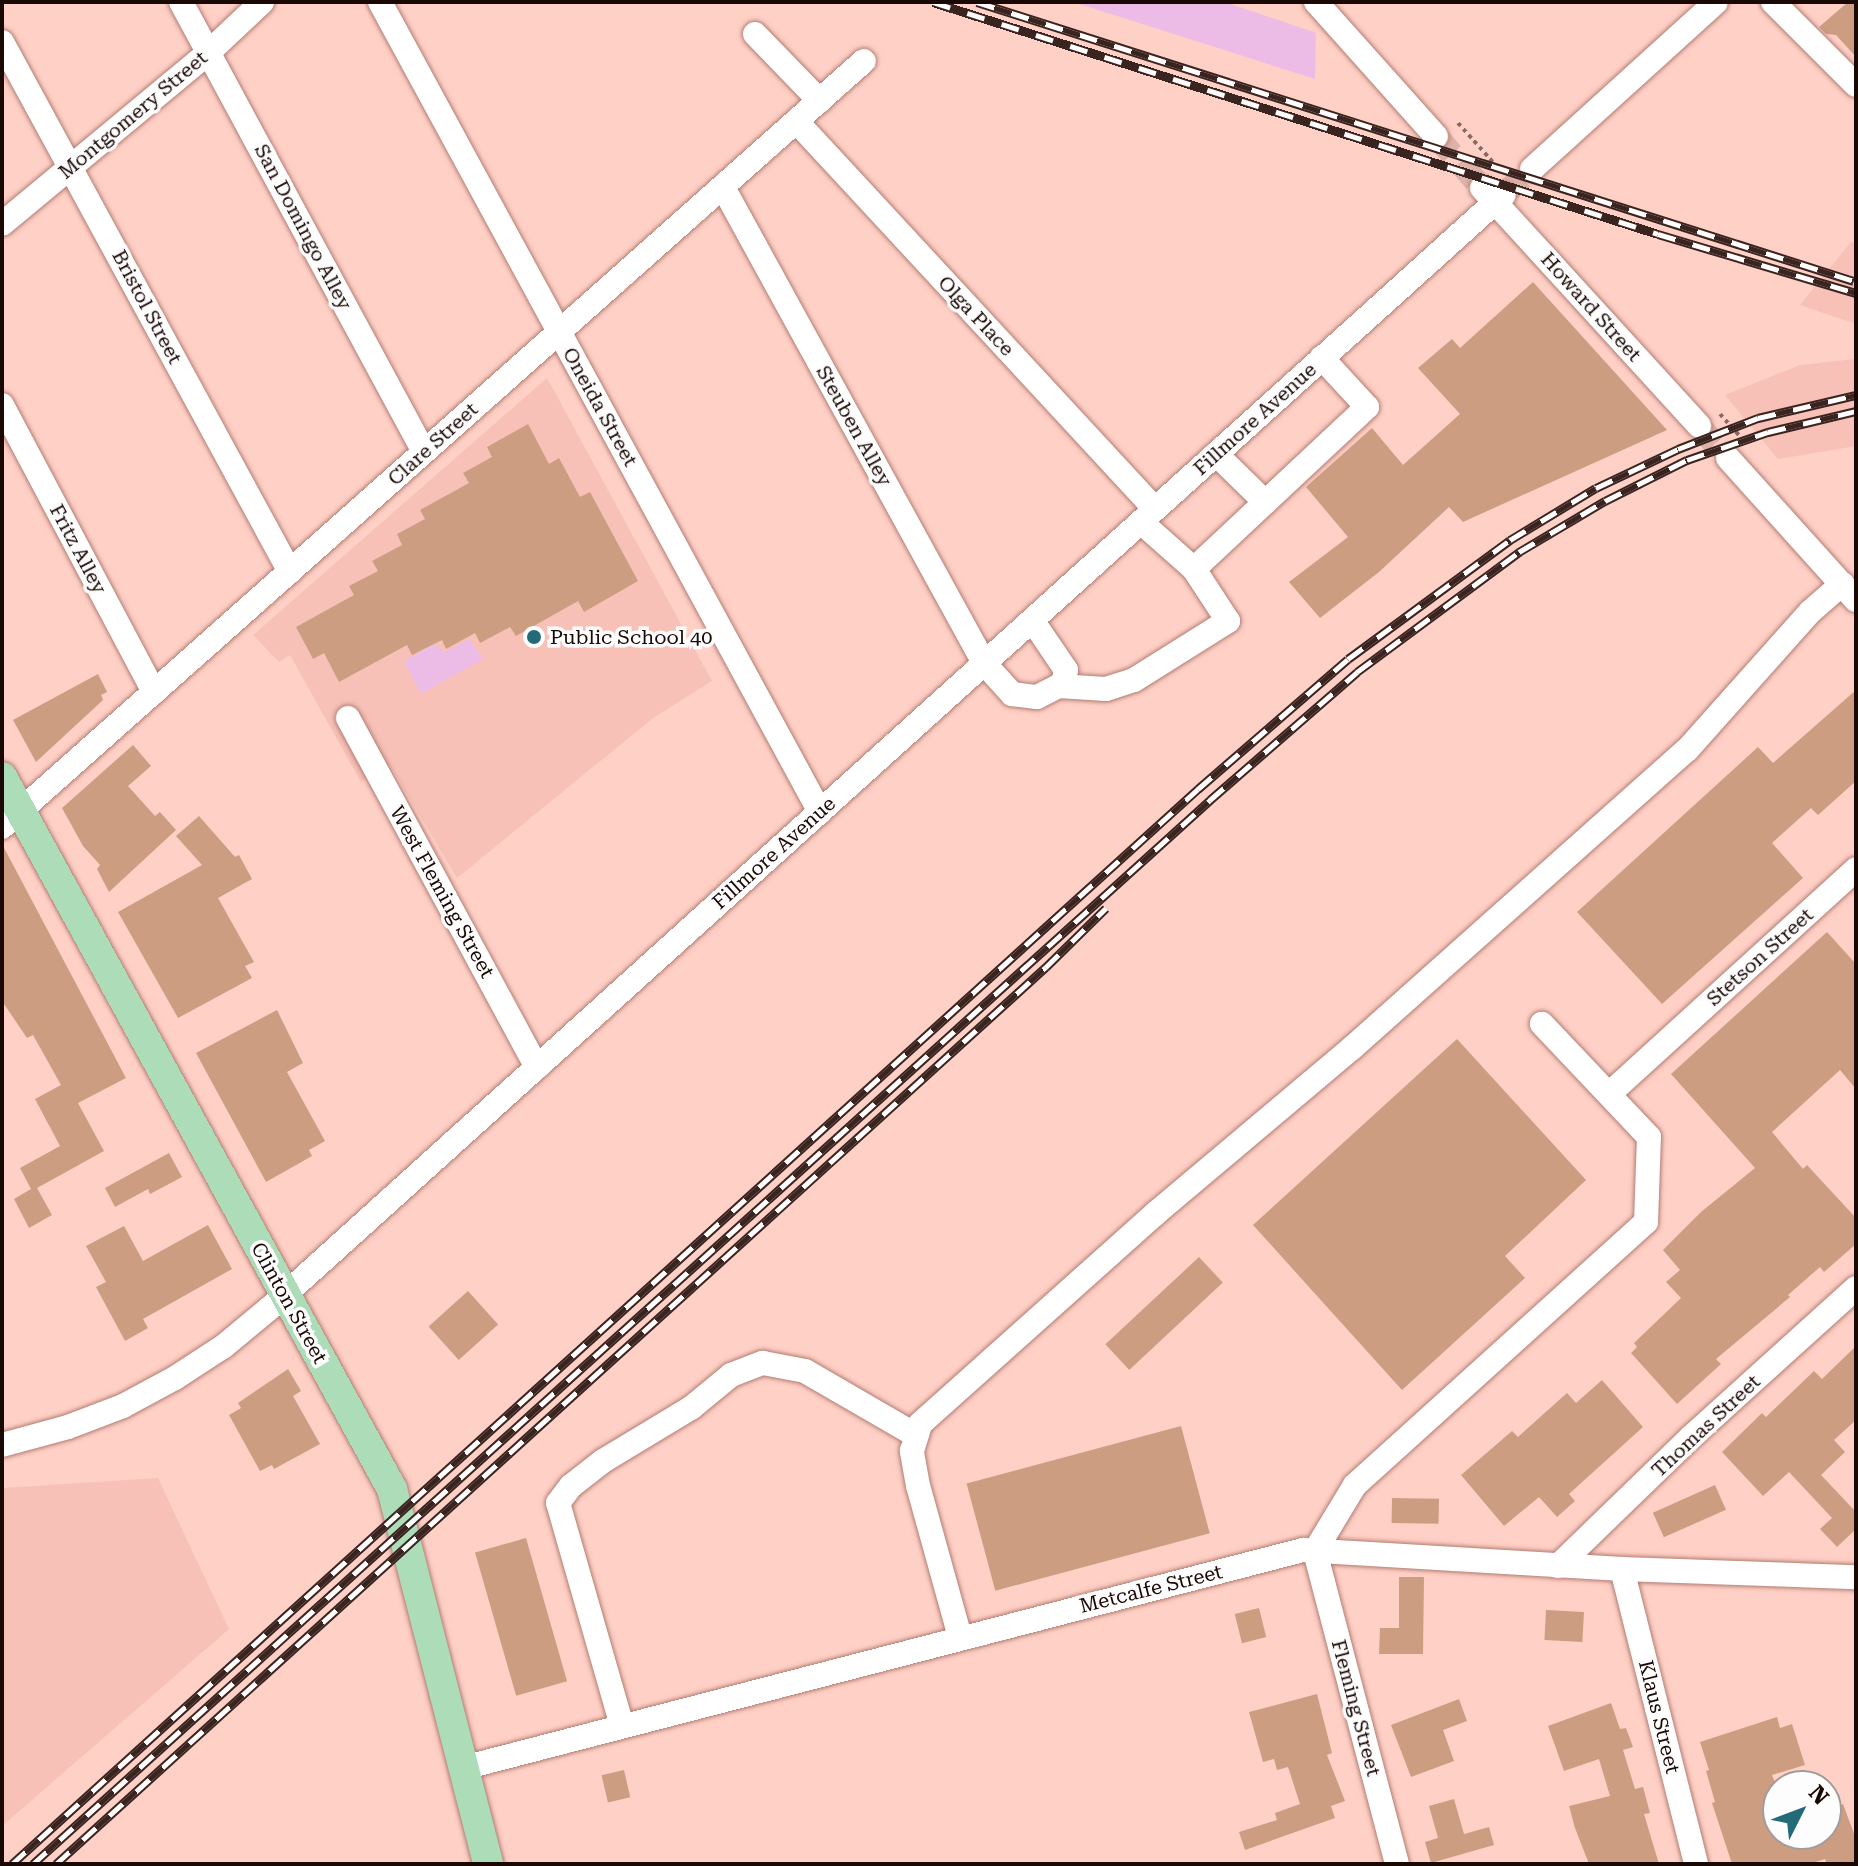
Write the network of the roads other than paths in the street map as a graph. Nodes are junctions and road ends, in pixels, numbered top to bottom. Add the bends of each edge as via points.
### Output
1 (181, 2) edge
2 (262, 2) edge
3 (380, 2) edge
4 (1316, 2) edge
5 (1716, 2) edge
6 (1773, 2) edge
7 (755, 34) dead end
8 (2, 42) edge
9 (209, 52) junction
10 (864, 61) dead end
11 (1856, 85) edge
12 (820, 101) junction
13 (797, 122) junction
14 (1436, 136) tunnel mouth
15 (71, 166) junction
16 (1532, 169) tunnel mouth
17 (724, 189) junction
18 (1494, 194) joint
19 (2, 224) edge
20 (559, 333) junction
21 (1322, 358) junction
22 (2, 405) edge
23 (1699, 426) tunnel mouth
24 (424, 452) junction
25 (1216, 454) junction
26 (1728, 458) tunnel mouth
27 (1265, 502) junction
28 (1148, 516) junction
29 (1194, 569) junction
30 (290, 572) junction
31 (1849, 592) edge
32 (1032, 620) junction
33 (984, 663) junction
34 (1058, 686) junction
35 (154, 692) junction
36 (348, 718) dead end
37 (2, 777) edge
38 (820, 812) junction
39 (11, 819) edge
40 (1856, 869) edge
41 (1542, 1024) dead end
42 (537, 1067) junction
43 (1609, 1094) junction
44 (1856, 1288) edge
45 (284, 1295) junction
46 (917, 1436) junction
47 (5, 1439) edge
48 (1315, 1551) junction
49 (1558, 1566) junction
50 (1622, 1569) junction
51 (1856, 1577) edge
52 (960, 1637) junction
53 (622, 1726) junction
54 (463, 1768) junction
55 (488, 1864) edge
56 (1397, 1864) edge
57 (1696, 1864) edge

1 - 9 street, San Domingo Alley
2 - 9 street, Montgomery Street
3 - 20 street, Oneida Street
4 - 14 street
5 - 16 street
6 - 11 street
7 - 12 street
8 - 15 street, Bristol Street
9 - 15 street, Montgomery Street
9 - 24 street, San Domingo Alley
10 - 12 street, Clare Street
12 - 13 street, Clare Street
13 - 17 street, Clare Street
13 - 28 street, Olga Place
15 - 19 street, Montgomery Street
15 - 30 street, Bristol Street
17 - 20 street, Clare Street
17 - 33 street, Steuben Alley
18 - 21 street, Fillmore Avenue
18 - 23 street, Howard Street
20 - 24 street, Clare Street
20 - 38 street, Oneida Street
21 - 25 street, Fillmore Avenue
21 - 27 street via 1367,407
22 - 35 street, Fritz Alley
24 - 30 street, Clare Street
25 - 27 street
25 - 28 street, Fillmore Avenue
26 - 31 street
27 - 29 street
28 - 29 street, Olga Place
28 - 32 street, Fillmore Avenue
29 - 34 street, Olga Place via 1228,621 1134,680 1106,689
30 - 35 street, Clare Street
31 - 46 street via 1810,612 1687,750 1352,1048 1144,1224 920,1424
32 - 33 street, Fillmore Avenue
32 - 34 street via 1066,670
33 - 34 street, Steuben Alley via 1012,694 1037,697
33 - 38 street, Fillmore Avenue
35 - 39 street, Clare Street
36 - 42 street, West Fleming Street
37 - 39 main road, Clinton Street
38 - 42 street, Fillmore Avenue
39 - 45 main road, Clinton Street
40 - 43 street, Stetson Street
41 - 43 street
42 - 45 street, Fillmore Avenue
43 - 48 street via 1649,1137 1646,1222 1355,1485
44 - 49 street, Thomas Street
45 - 47 street, Fillmore Avenue via 224,1346 123,1406 68,1427
45 - 54 main road, Clinton Street via 392,1489
46 - 52 street via 912,1451 918,1486
46 - 53 street via 805,1371 763,1363 731,1375 691,1408 571,1486 558,1503
48 - 49 street, Metcalfe Street
48 - 52 street, Metcalfe Street
48 - 56 street, Fleming Street
49 - 50 street, Metcalfe Street
50 - 51 street, Metcalfe Street
50 - 57 street, Klaus Street
52 - 53 street, Metcalfe Street
53 - 54 street, Metcalfe Street
54 - 55 main road, Clinton Street

